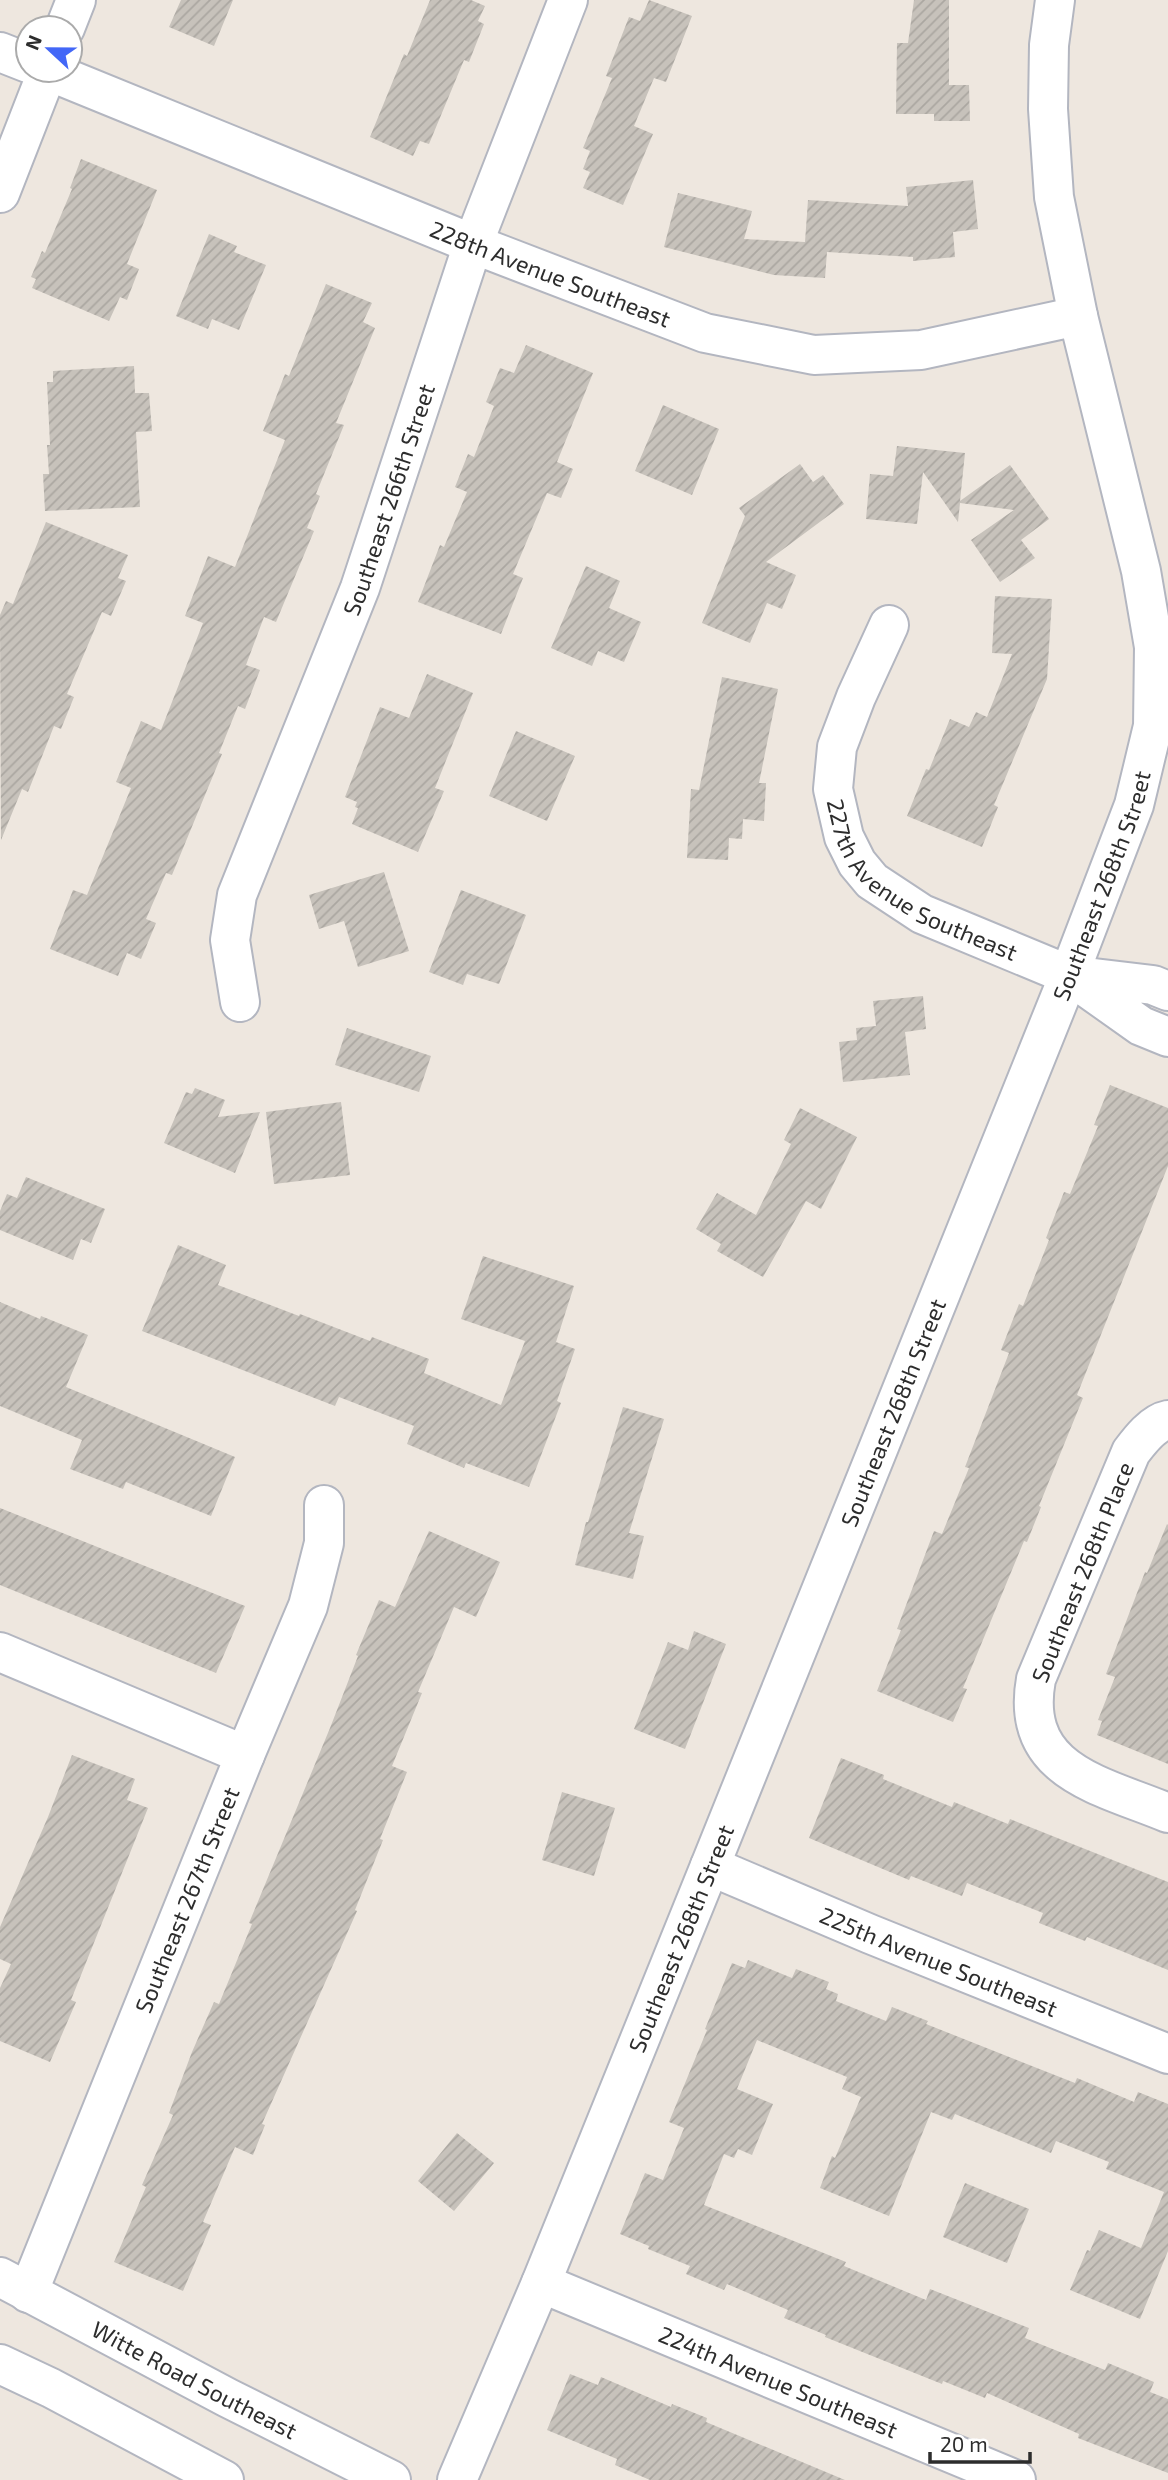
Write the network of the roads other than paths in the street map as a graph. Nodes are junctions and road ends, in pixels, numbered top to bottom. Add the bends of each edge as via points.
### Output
1 (568, 0) edge
2 (1055, 0) edge
3 (42, 84) edge
4 (81, 84) edge
5 (0, 192) edge
6 (473, 244) junction
7 (1078, 316) junction
8 (889, 625) dead end
9 (1069, 975) junction
10 (1168, 991) edge
11 (240, 1002) dead end
12 (1168, 1037) edge
13 (1165, 1421) edge
14 (324, 1504) dead end
15 (0, 1652) edge
16 (245, 1755) junction
17 (1168, 1813) edge
18 (710, 1866) junction
19 (1168, 2054) edge
20 (541, 2283) junction
21 (14, 2285) edge
22 (0, 2364) edge
23 (224, 2480) edge
24 (391, 2480) edge
25 (457, 2480) edge
26 (1016, 2480) edge

1 - 6 street, Southeast 266th Street
2 - 7 street, Southeast 268th Street via 1048,109 1054,197
3 - 5 street
4 - 6 street, 228th Avenue Southeast
6 - 7 street, 228th Avenue Southeast via 705,333 814,355 921,350
6 - 11 street, Southeast 266th Street via 360,587 237,895 230,940
7 - 9 street, Southeast 268th Street via 1141,571 1154,646 1153,726 1134,805
8 - 9 street, 227th Avenue Southeast via 837,747 833,789 844,837 857,863 872,881 922,914
9 - 10 street, 227th Avenue Southeast via 1153,985
9 - 12 street, 227th Avenue Southeast via 1141,1026
9 - 18 street, Southeast 268th Street
13 - 17 street, Southeast 268th Place via 1131,1452 1032,1698 1039,1735 1053,1759 1083,1778
14 - 16 street, Southeast 267th Street via 324,1543 308,1606
15 - 16 street
16 - 21 street, Southeast 267th Street
18 - 19 street, 225th Avenue Southeast
18 - 20 street, Southeast 268th Street
20 - 25 street, Southeast 268th Street
20 - 26 street, 224th Avenue Southeast
21 - 24 street, Witte Road Southeast
22 - 23 street

